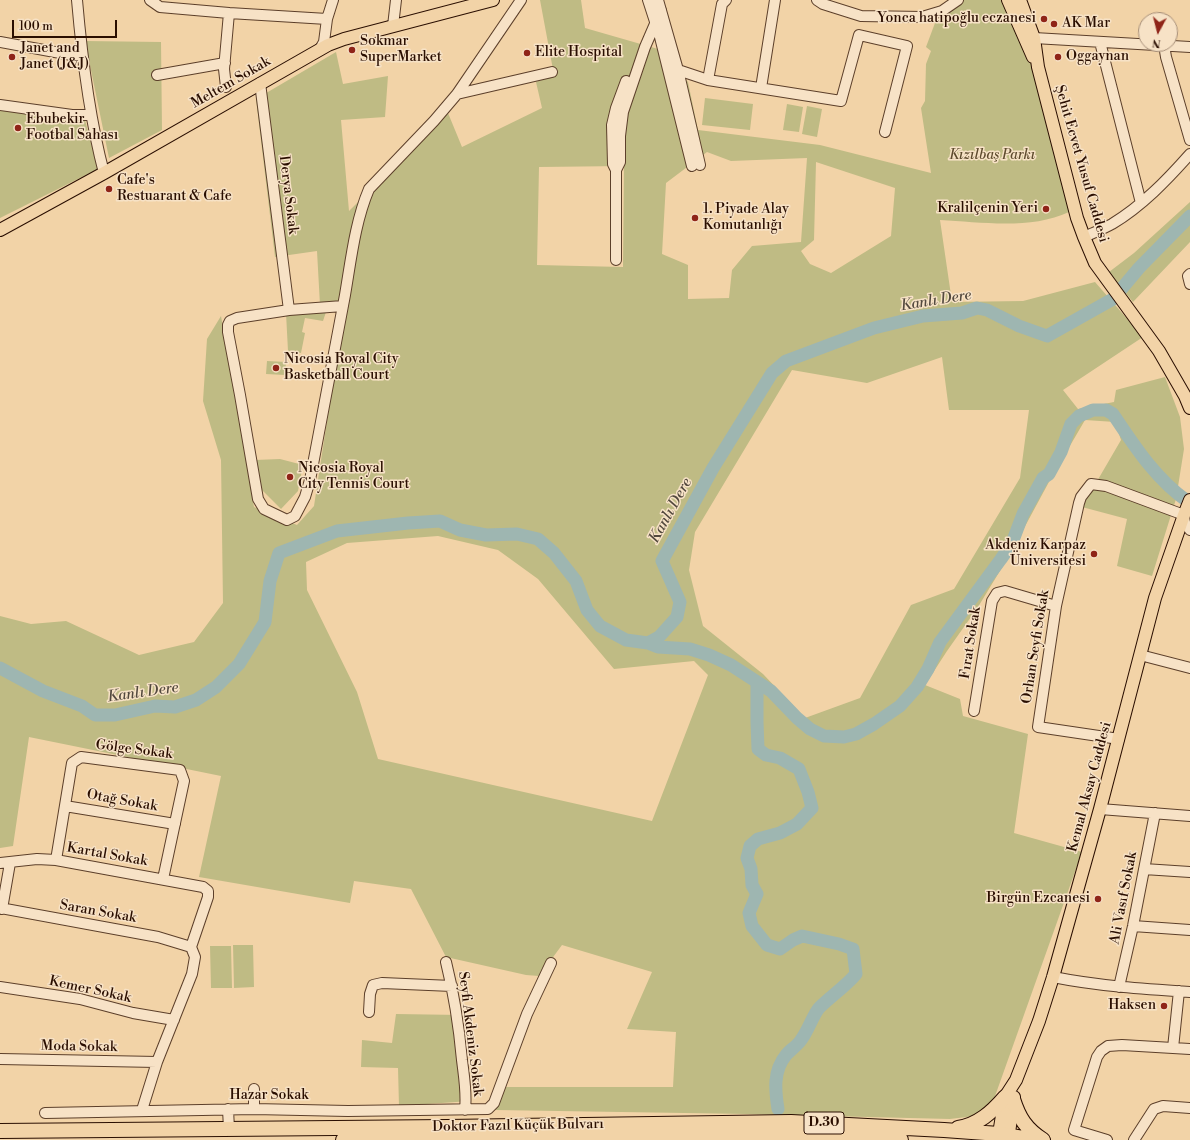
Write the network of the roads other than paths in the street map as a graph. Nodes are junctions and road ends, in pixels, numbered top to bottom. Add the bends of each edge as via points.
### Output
1 (76, 0) edge
2 (150, 0) edge
3 (333, 0) edge
4 (396, 0) edge
5 (493, 0) edge
6 (521, 0) edge
7 (658, 0) edge
8 (726, 0) edge
9 (775, 0) edge
10 (817, 0) edge
11 (958, 0) edge
12 (1008, 0) edge
13 (1020, 0) edge
14 (649, 4) edge
15 (456, 5) edge
16 (661, 10) junction
17 (229, 13) junction
18 (656, 22) junction
19 (327, 23) junction
20 (393, 26) junction
21 (1034, 38) junction
22 (344, 39) junction
23 (0, 42) edge
24 (1100, 42) junction
25 (1138, 44) edge
26 (1178, 46) edge
27 (1190, 47) edge
28 (320, 49) junction
29 (1165, 52) edge
30 (82, 57) junction
31 (225, 62) junction
32 (1038, 67) junction
33 (673, 70) junction
34 (552, 72) dead end
35 (157, 75) dead end
36 (708, 80) junction
37 (260, 83) junction
38 (226, 87) dead end
39 (761, 88) junction
40 (457, 94) junction
41 (0, 105) edge
42 (91, 115) junction
43 (885, 132) dead end
44 (1190, 140) edge
45 (1190, 154) edge
46 (696, 166) dead end
47 (616, 170) junction
48 (104, 173) junction
49 (1141, 203) junction
50 (0, 230) edge
51 (1084, 237) junction
52 (616, 260) dead end
53 (343, 306) junction
54 (289, 310) junction
55 (1190, 408) edge
56 (1190, 500) edge
57 (1184, 515) junction
58 (1190, 530) edge
59 (1056, 606) junction
60 (1140, 655) junction
61 (1190, 668) edge
62 (974, 711) dead end
63 (1118, 739) junction
64 (65, 806) junction
65 (1100, 809) junction
66 (1155, 814) junction
67 (1190, 816) edge
68 (175, 824) junction
69 (56, 860) junction
70 (5, 863) edge
71 (1144, 869) junction
72 (1190, 872) edge
73 (163, 879) junction
74 (1, 909) edge
75 (1133, 926) junction
76 (1190, 930) edge
77 (191, 947) junction
78 (446, 962) dead end
79 (551, 963) dead end
80 (1053, 977) junction
81 (452, 986) junction
82 (0, 987) edge
83 (1119, 987) junction
84 (1179, 991) junction
85 (1190, 992) edge
86 (369, 1012) dead end
87 (174, 1020) junction
88 (1173, 1048) junction
89 (1190, 1049) edge
90 (0, 1059) edge
91 (157, 1062) junction
92 (254, 1089) dead end
93 (1009, 1098) junction
94 (1190, 1108) edge
95 (228, 1109) junction
96 (254, 1109) junction
97 (142, 1110) junction
98 (441, 1110) junction
99 (464, 1110) junction
100 (45, 1113) dead end
101 (447, 1127) junction
102 (769, 1128) junction
103 (793, 1128) junction
104 (229, 1129) junction
105 (944, 1130) junction
106 (0, 1131) edge
107 (1003, 1137) edge
108 (344, 1140) edge
109 (901, 1140) edge
110 (1035, 1140) edge
111 (1044, 1140) edge
112 (1107, 1140) edge
113 (1134, 1140) edge

1 - 30 street
2 - 17 street via 160,7
3 - 19 street
4 - 20 street
5 - 15 main road, Meltem Sokak
6 - 40 street
7 - 16 street
8 - 36 street via 722,4
9 - 39 street
10 - 11 street via 861,16 922,17 942,11
12 - 32 main road, Şehit Ecvet Yusuf Caddesi
13 - 21 main road, Şehit Ecvet Yusuf Caddesi
14 - 18 street
14 - 47 street via 648,22 612,125 613,164
15 - 20 main road, Meltem Sokak
16 - 18 street
16 - 33 street
17 - 19 street
17 - 31 street
18 - 33 street
18 - 47 street via 623,112 620,162
19 - 22 street via 330,32
19 - 28 street via 324,42
20 - 22 main road, Meltem Sokak
21 - 24 street
21 - 32 main road, Şehit Ecvet Yusuf Caddesi
22 - 28 main road, Meltem Sokak
23 - 30 street
24 - 25 street
24 - 49 street
26 - 27 street
28 - 37 main road, Meltem Sokak
29 - 44 street
30 - 42 street
31 - 35 street
31 - 38 street
32 - 51 main road, Şehit Ecvet Yusuf Caddesi
33 - 36 street
33 - 46 street
34 - 40 street
36 - 39 street
37 - 48 main road, Meltem Sokak
37 - 54 street, Derya Sokak
39 - 43 street via 841,101 859,35 907,46
40 - 53 street via 369,189 356,232
41 - 42 street via 72,115
42 - 48 street
45 - 49 street via 1158,189
47 - 52 street
48 - 50 main road, Meltem Sokak
49 - 51 street via 1112,224
51 - 55 main road, Şehit Ecvet Yusuf Caddesi via 1097,268 1159,351
53 - 54 street
53 - 54 street via 310,480 295,516 287,520 264,509 258,499 228,332 230,321 237,318
56 - 57 main road, Kemal Aksay Caddesi
57 - 58 street via 1185,523
57 - 59 street, Orhan Seyfi Sokak via 1106,486 1091,484 1079,503
57 - 60 main road, Kemal Aksay Caddesi via 1155,598
59 - 62 street, Fırat Sokak via 1005,591 997,594 992,601
59 - 63 street, Orhan Seyfi Sokak via 1038,727
60 - 61 street
60 - 63 main road, Kemal Aksay Caddesi
63 - 65 main road, Kemal Aksay Caddesi
64 - 68 street, Otağ Sokak
64 - 68 street, Gölge Sokak via 72,763 81,757 180,770 184,781
64 - 69 street, Gölge Sokak
65 - 66 street
65 - 80 main road, Kemal Aksay Caddesi
66 - 67 street
66 - 71 street, Ali Vasıf Sokak
68 - 73 street, Gölge Sokak
69 - 70 street, Kartal Sokak via 19,860
69 - 73 street, Kartal Sokak
70 - 74 street
71 - 72 street
71 - 75 street, Ali Vasıf Sokak
73 - 77 street, Kartal Sokak via 203,886 208,891
74 - 77 street, Saran Sokak via 158,937
75 - 76 street
75 - 83 street, Ali Vasıf Sokak
77 - 87 street via 195,957 192,974
78 - 81 street, Seyfi Akdeniz Sokak
79 - 99 street, Hazar Sokak via 526,1014 494,1103 488,1109
80 - 83 street
80 - 93 main road, Kemal Aksay Caddesi
81 - 86 street via 382,983 373,985
81 - 99 street, Seyfi Akdeniz Sokak via 466,1098
82 - 87 street, Kemer Sokak via 80,999
83 - 84 street
84 - 85 street
84 - 88 street
87 - 91 street
88 - 89 street
88 - 112 street via 1122,1045 1108,1046 1101,1051 1074,1130
90 - 91 street, Moda Sokak
91 - 97 street
92 - 96 street
93 - 105 highway via 978,1122
93 - 107 main road, Kemal Aksay Caddesi
93 - 111 highway via 1024,1124
94 - 113 street via 1163,1106 1154,1109
95 - 96 street, Hazar Sokak
95 - 97 street, Hazar Sokak
95 - 104 street
96 - 98 street, Hazar Sokak
97 - 100 street, Hazar Sokak
98 - 99 street, Hazar Sokak
98 - 101 street
101 - 102 highway, Doktor Fazıl Küçük Bulvarı / D.30
101 - 104 highway, Doktor Fazıl Küçük Bulvarı / D.30
102 - 103 highway, Doktor Fazıl Küçük Bulvarı / D.30
102 - 108 highway, Doktor Fazıl Küçük Bulvarı / D.30
103 - 105 highway, Doktor Fazıl Küçük Bulvarı / D.30
103 - 109 highway, Doktor Fazıl Küçük Bulvarı / D.30 via 834,1136
104 - 106 highway, Doktor Fazıl Küçük Bulvarı / D.30
105 - 107 highway, Doktor Fazıl Küçük Bulvarı / D.30
107 - 110 highway, Doktor Fazıl Küçük Bulvarı / D.30

